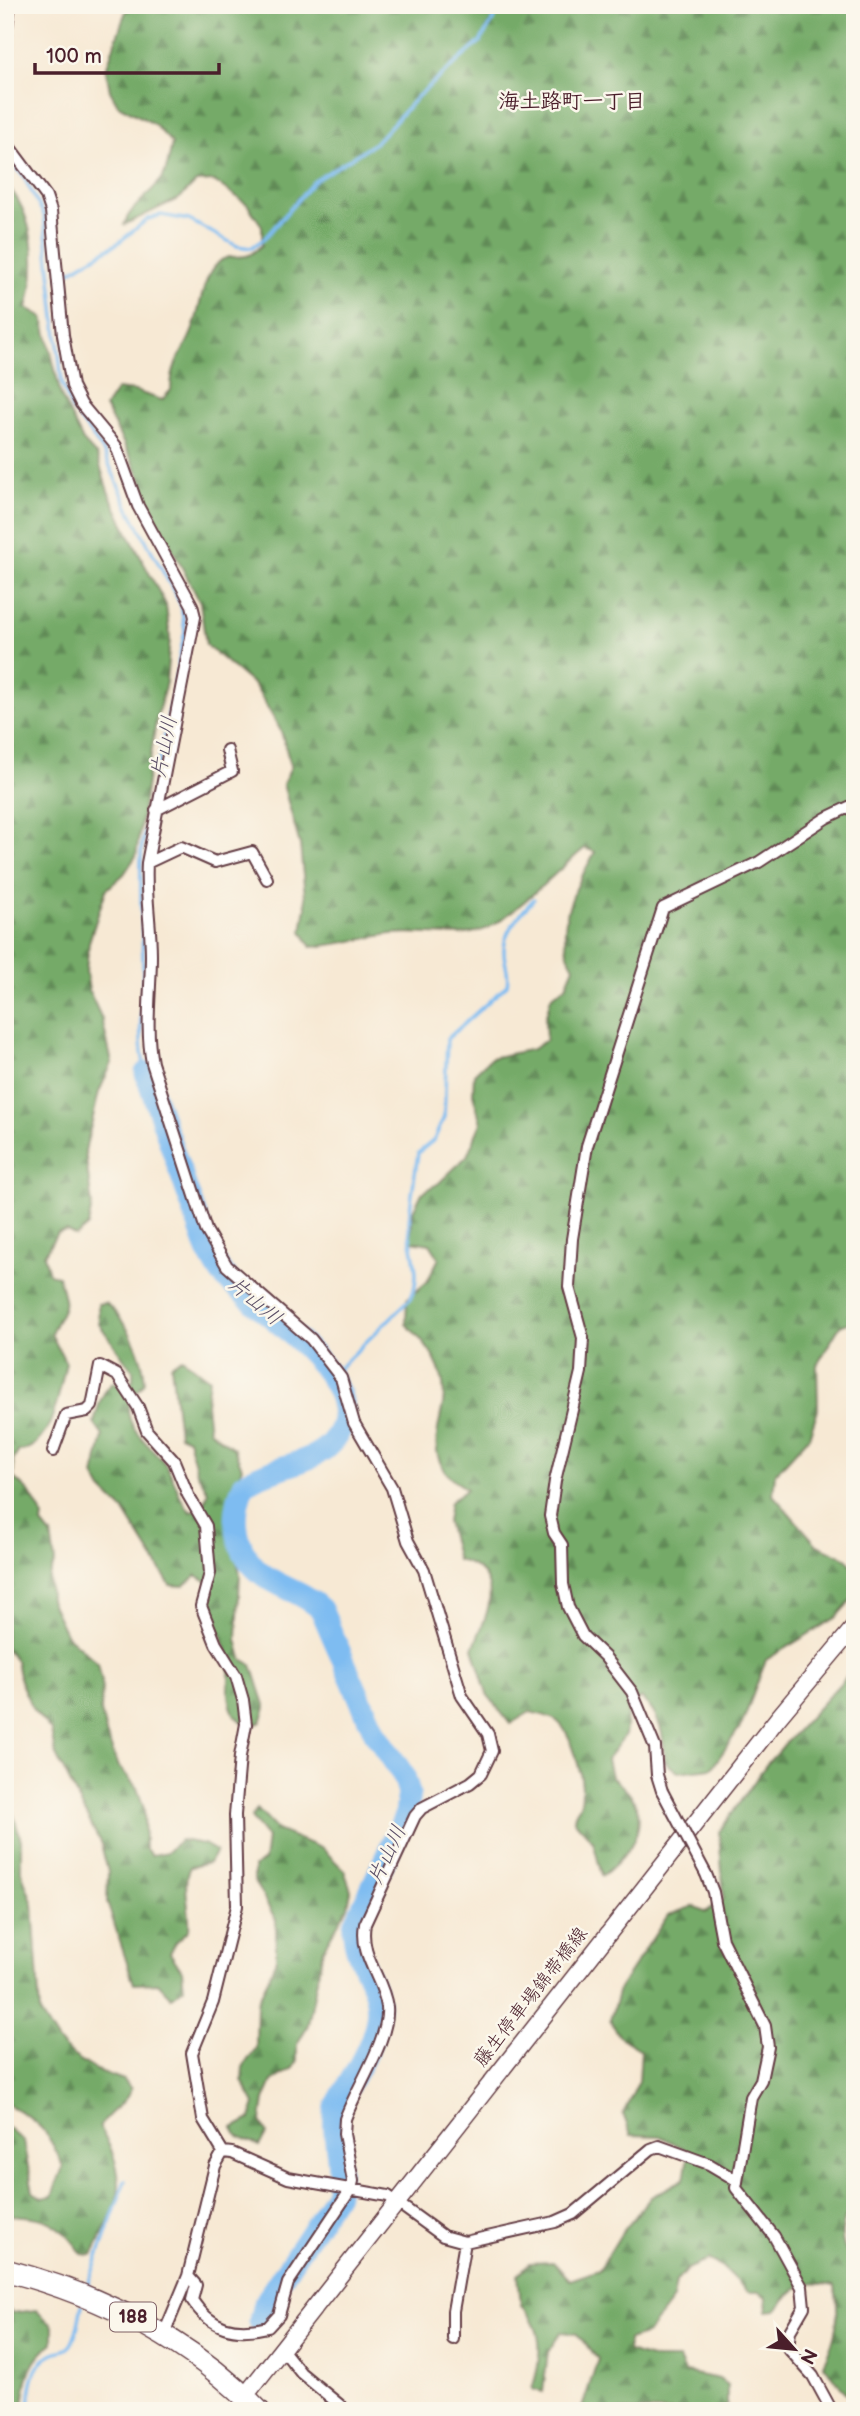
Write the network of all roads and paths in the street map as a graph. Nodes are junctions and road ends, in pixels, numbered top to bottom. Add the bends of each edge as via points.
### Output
1 (10, 5) edge
2 (5, 42) edge
3 (5, 141) edge
4 (227, 750) dead end
5 (855, 804) edge
6 (156, 810) junction
7 (147, 863) junction
8 (267, 879) dead end
9 (53, 1451) dead end
10 (855, 1626) edge
11 (223, 2152) junction
12 (736, 2180) junction
13 (347, 2188) junction
14 (396, 2202) junction
15 (465, 2242) junction
16 (5, 2270) edge
17 (188, 2276) junction
18 (163, 2336) junction
19 (453, 2339) dead end
20 (282, 2349) junction
21 (248, 2406) edge
22 (347, 2411) edge
23 (832, 2411) edge

1 - 2 street
3 - 6 street via 46,196 51,211 72,386 116,446 138,506 195,617
4 - 6 street via 232,771
5 - 12 street, bridge via 759,862 663,908 587,1146 572,1238 569,1287 583,1338 581,1371 550,1516 562,1545 568,1607 583,1636 632,1692 655,1747 662,1791 706,1874 722,1940 765,2026 764,2072 751,2097
6 - 7 street
7 - 8 street via 181,847 215,862 252,852
7 - 13 street via 151,957 147,1037 206,1230 227,1266 311,1339 341,1378 354,1423 392,1488 408,1541 424,1570 462,1696 488,1734 492,1751 488,1763 470,1783 415,1816 365,1924 362,1940 387,2004 387,2023 345,2119 353,2181
9 - 11 street via 66,1415 92,1406 100,1366 112,1370 138,1407 147,1431 173,1461 210,1539 210,1573 201,1606 216,1644 236,1676 246,1724 235,1815 237,1906 213,2002 192,2053 203,2119
10 - 14 main road, 藤生停車場錦帯橋線
11 - 13 street via 288,2178
11 - 17 street via 215,2166
12 - 15 street via 709,2164 659,2146 573,2214
12 - 23 street via 739,2196 774,2236 802,2287 804,2307 790,2331 788,2348 813,2376
13 - 14 street via 376,2192
13 - 17 street via 288,2283 279,2315 268,2327 239,2331 208,2321 192,2300 196,2285
14 - 15 street via 443,2236
14 - 20 main road, 藤生停車場錦帯橋線
15 - 19 street
16 - 18 highway, 188 via 92,2297
17 - 18 street
18 - 21 highway, 188 via 204,2361
20 - 21 main road, 藤生停車場錦帯橋線
20 - 22 street via 301,2373

